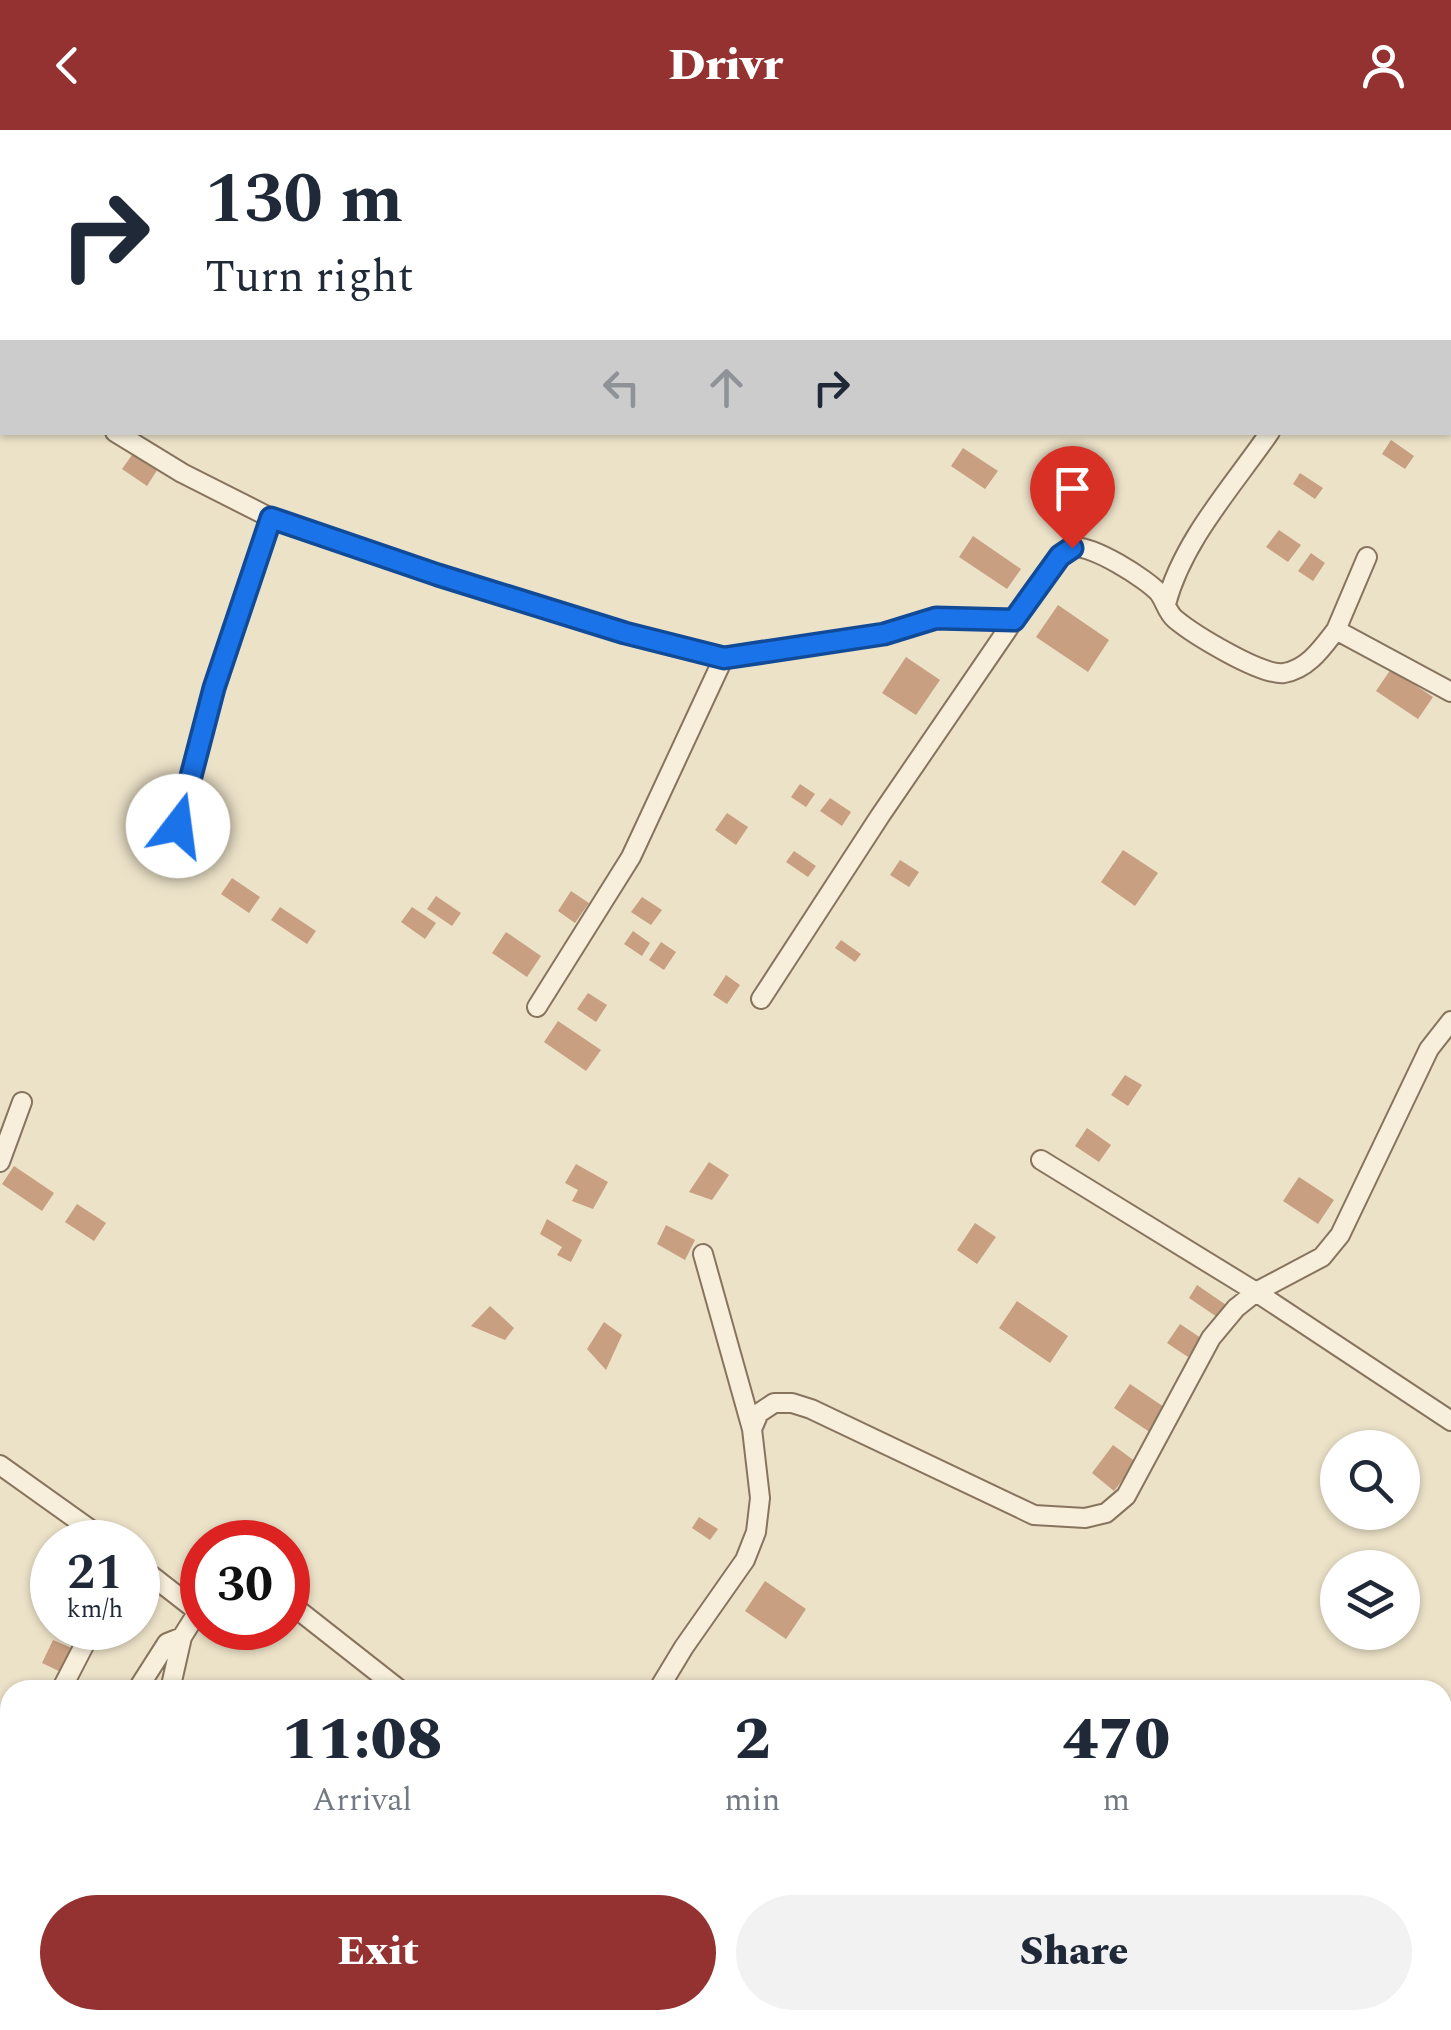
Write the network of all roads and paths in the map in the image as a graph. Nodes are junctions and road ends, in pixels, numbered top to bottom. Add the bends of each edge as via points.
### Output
1 (120, 435) edge
2 (1268, 435) edge
3 (271, 518) junction
4 (1367, 556) dead end
5 (1166, 604) junction
6 (1014, 620) junction
7 (1336, 630) junction
8 (724, 658) junction
9 (1451, 692) edge
10 (178, 826) dead end
11 (761, 1000) dead end
12 (537, 1007) dead end
13 (1451, 1021) edge
14 (22, 1102) dead end
15 (1041, 1160) dead end
16 (0, 1162) edge
17 (704, 1254) dead end
18 (1256, 1292) junction
19 (1451, 1422) edge
20 (752, 1429) junction
21 (0, 1464) edge
22 (78, 1520) edge
23 (310, 1619) edge
24 (180, 1638) edge
25 (180, 1646) edge
26 (82, 1650) edge
27 (66, 1680) edge
28 (143, 1680) edge
29 (172, 1680) edge
30 (387, 1680) edge
31 (664, 1680) edge

1 - 3 street
2 - 5 street via 1174,577
3 - 8 street via 606,628
3 - 10 street via 214,688
4 - 7 street
5 - 6 street via 1157,590 1098,552 1072,548
5 - 7 street via 1171,616 1213,644 1280,674 1314,658
6 - 8 street via 936,618 884,634
6 - 11 street
7 - 9 street
8 - 12 street via 631,857
13 - 18 street via 1429,1049 1340,1235 1322,1257
14 - 16 street
15 - 18 street
17 - 20 street
18 - 19 street
18 - 20 street via 1211,1338 1126,1496 1106,1513 1034,1514 792,1403 759,1413
20 - 31 street via 760,1498 756,1532 745,1560
21 - 22 street
23 - 30 street
24 - 28 street via 167,1643
25 - 29 street
26 - 27 street

